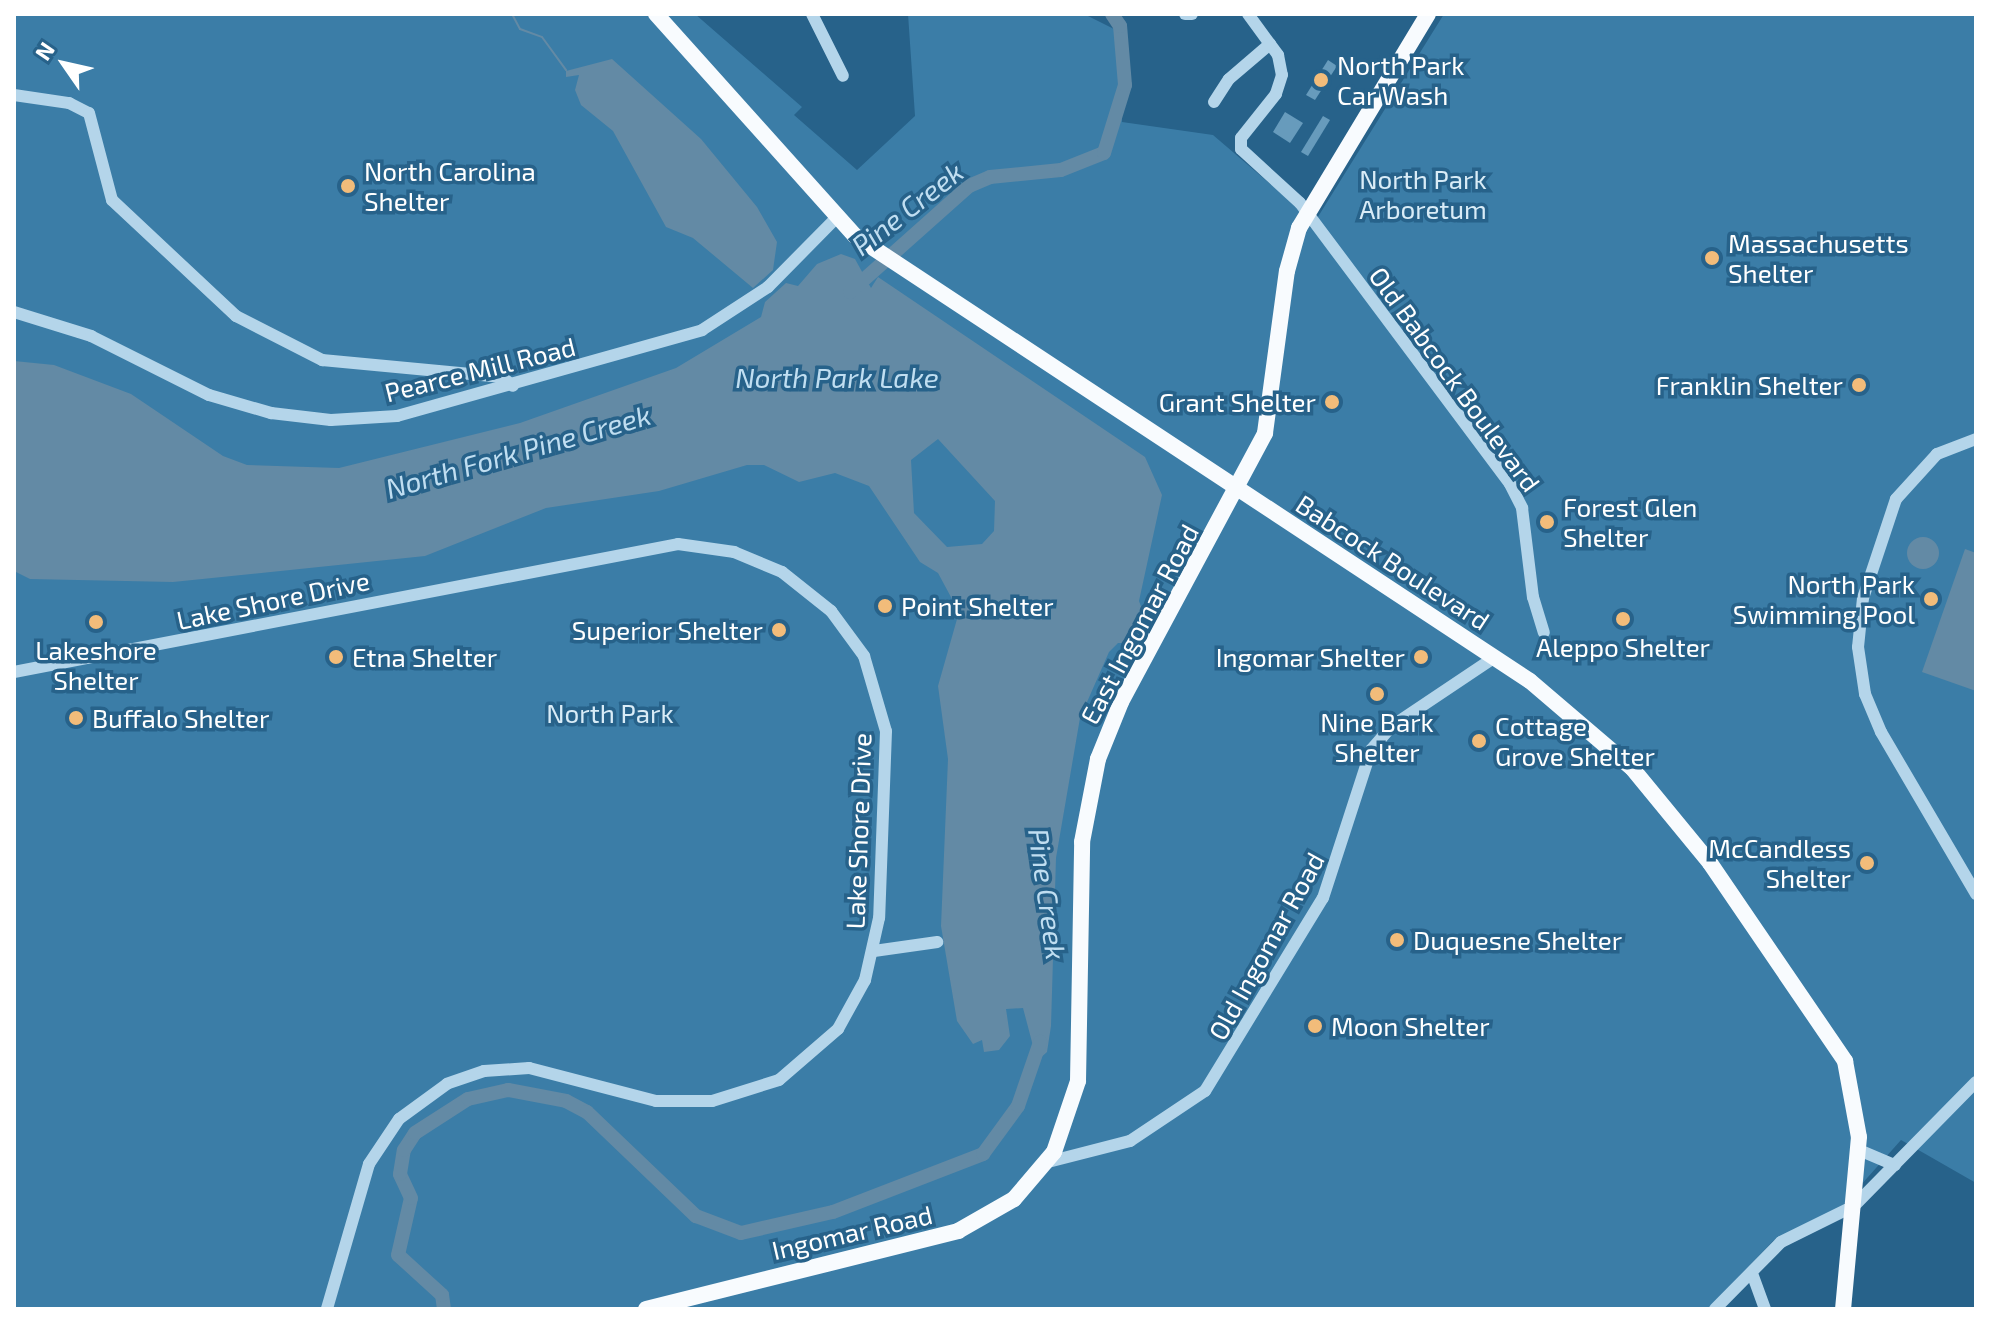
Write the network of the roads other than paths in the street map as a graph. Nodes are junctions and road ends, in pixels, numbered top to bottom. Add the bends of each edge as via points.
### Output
1 (656, 14) edge
2 (812, 14) edge
3 (1185, 14) edge
4 (1192, 14) edge
5 (1248, 14) edge
6 (1428, 14) edge
7 (1270, 44) junction
8 (843, 76) dead end
9 (14, 95) edge
10 (1214, 102) dead end
11 (1307, 212) junction
12 (835, 219) junction
13 (14, 312) edge
14 (513, 386) junction
15 (1976, 439) edge
16 (1238, 488) junction
17 (1544, 632) dead end
18 (1495, 657) junction
19 (14, 672) edge
20 (1976, 894) edge
21 (937, 942) dead end
22 (874, 951) junction
23 (1976, 1082) edge
24 (1859, 1150) junction
25 (1048, 1162) junction
26 (1895, 1165) junction
27 (1854, 1206) junction
28 (1753, 1276) junction
29 (327, 1309) edge
30 (646, 1309) edge
31 (1715, 1309) edge
32 (1765, 1309) edge
33 (1843, 1309) edge

1 - 12 main road, Babcock Boulevard
2 - 8 street
3 - 4 street
5 - 7 street
6 - 11 main road, East Ingomar Road
7 - 10 street via 1229,79
7 - 11 street, Old Babcock Boulevard via 1280,61 1280,83 1245,132 1241,149
9 - 14 street via 69,103 89,113 112,200 191,280 248,323 322,360 502,377
11 - 16 main road, East Ingomar Road via 1287,271 1273,405
11 - 17 street, Old Babcock Boulevard via 1518,499
12 - 14 street, Pearce Mill Road via 768,287 702,330
12 - 16 main road, Babcock Boulevard via 908,273
13 - 14 street, Pearce Mill Road via 91,336 209,395 271,413 331,420 397,416
15 - 20 street via 1937,454 1896,499 1863,598 1858,647 1877,723
16 - 18 main road, Babcock Boulevard
16 - 25 main road, East Ingomar Road via 1121,702 1098,759 1082,842 1078,1081 1066,1128
18 - 24 main road, Babcock Boulevard via 1609,746 1703,853 1836,1042 1856,1102
18 - 25 street, Old Ingomar Road via 1392,726 1371,750 1323,898 1205,1091 1130,1141
19 - 22 street, Lake Shore Drive via 630,550 699,545 748,556 793,579 831,611 864,656 877,688 888,748
21 - 22 street
22 - 29 street, Lake Shore Drive via 860,993 832,1036 792,1071 750,1092 670,1102 558,1072 515,1068 473,1074 433,1092 399,1119 369,1164
23 - 26 street
24 - 26 street
24 - 27 main road, Babcock Boulevard
25 - 30 main road, Ingomar Road via 1000,1210 958,1231
26 - 27 street
27 - 28 street via 1781,1242
27 - 33 main road, Babcock Boulevard
28 - 31 street
28 - 32 street

